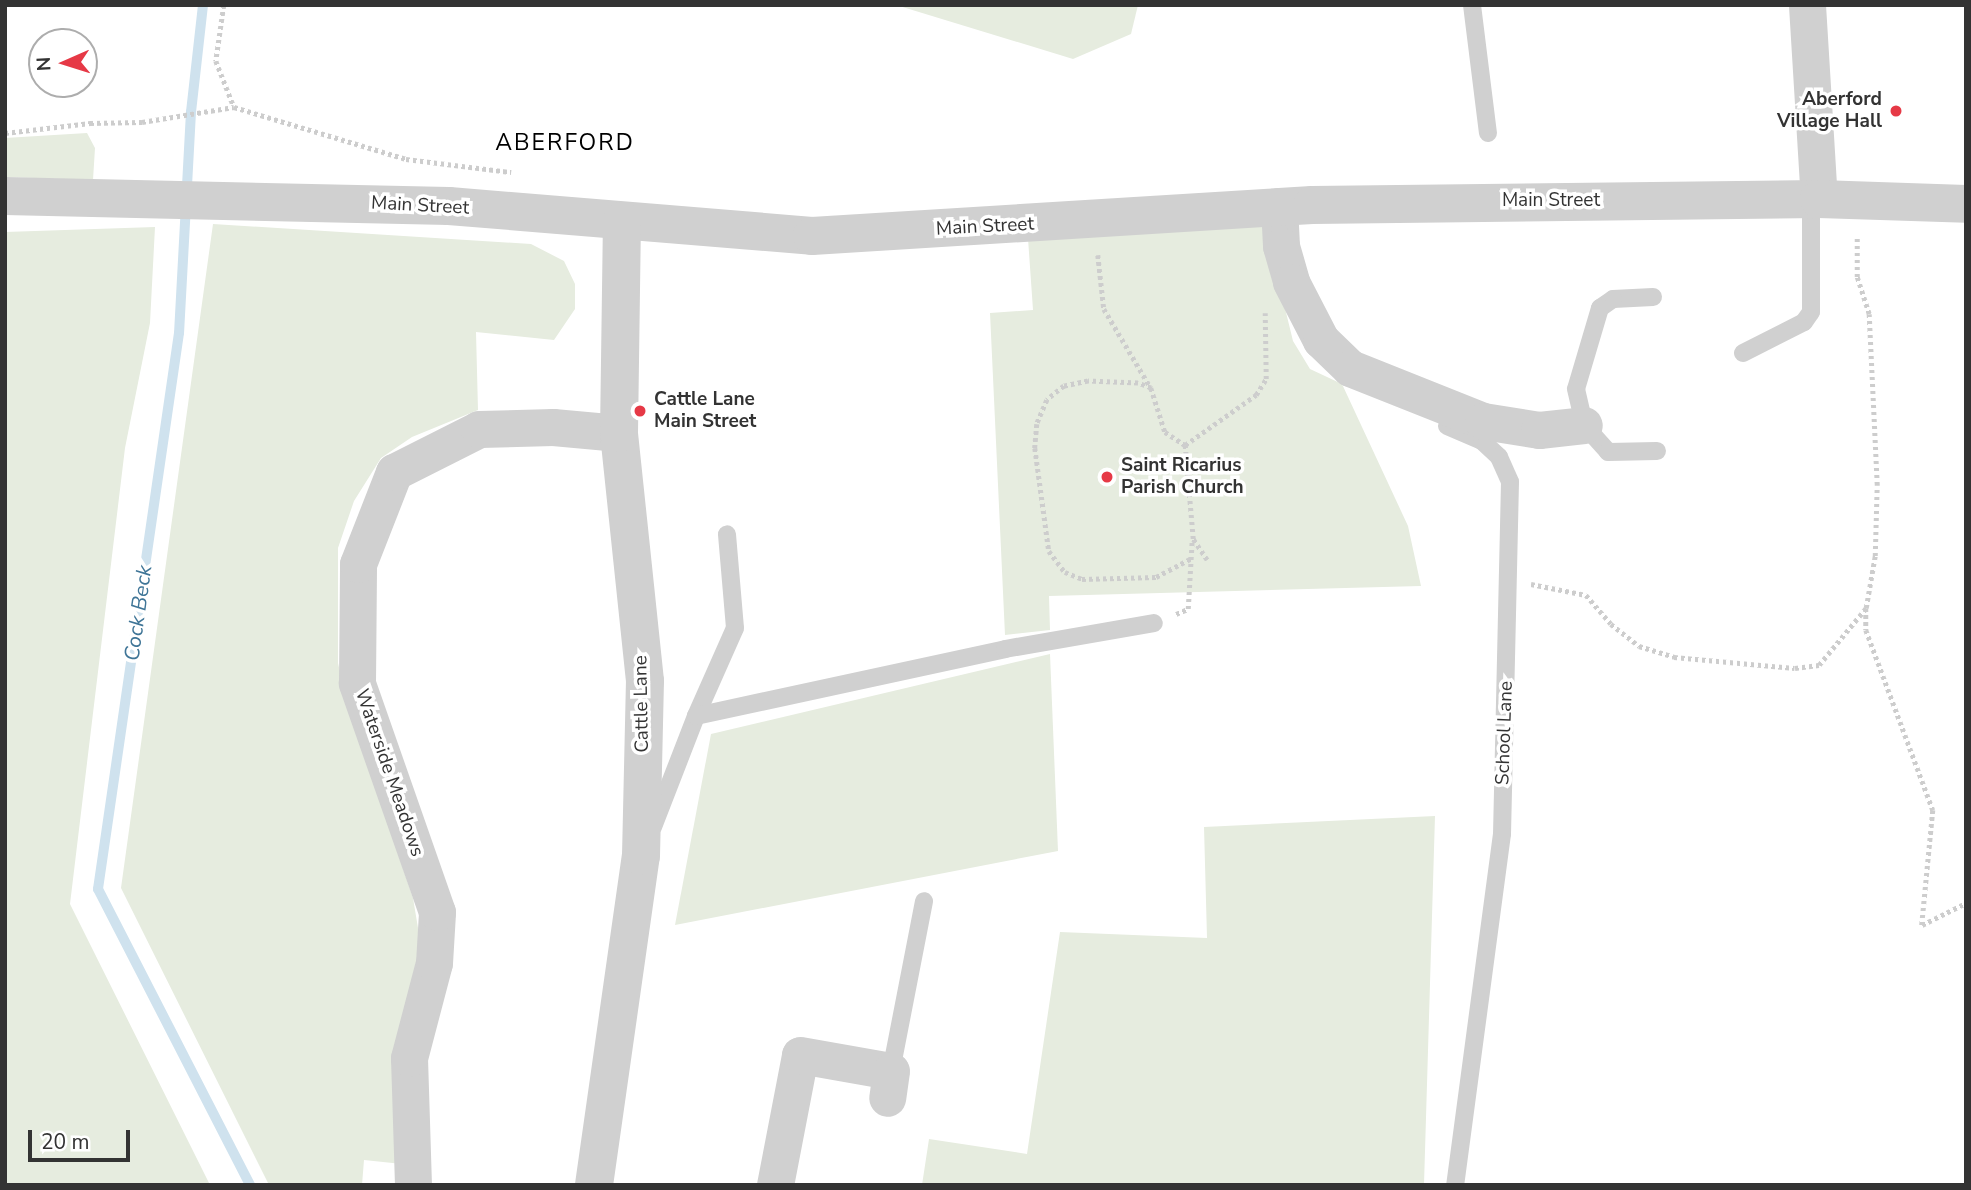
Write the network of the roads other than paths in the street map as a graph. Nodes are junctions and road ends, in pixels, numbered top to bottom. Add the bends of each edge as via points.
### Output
1 (1472, 5) edge
2 (1807, 5) edge
3 (1488, 133) dead end
4 (5, 196) edge
5 (1815, 199) junction
6 (1966, 204) edge
7 (1279, 206) junction
8 (622, 221) junction
9 (1653, 297) dead end
10 (1743, 353) dead end
11 (1350, 368) junction
12 (1584, 425) junction
13 (619, 433) junction
14 (1657, 451) dead end
15 (727, 534) dead end
16 (1154, 623) road end
17 (696, 716) junction
18 (641, 856) junction
19 (923, 901) dead end
20 (889, 1084) joint
21 (413, 1185) edge
22 (594, 1185) edge
23 (775, 1185) edge
24 (1455, 1185) edge

1 - 3 lane
2 - 5 street
4 - 8 street, Main Street via 449,206
5 - 6 street, Main Street
5 - 7 street, Main Street via 1492,190
5 - 10 lane via 1811,313 1804,322
7 - 8 street, Main Street via 812,236
7 - 11 street, School Lane via 1281,246 1291,282 1321,340
8 - 13 street, Cattle Lane
9 - 12 lane via 1613,299 1600,308 1576,388
11 - 12 street, School Lane via 1483,421 1539,430
11 - 24 lane, School Lane via 1366,390 1482,441 1499,457 1510,482 1502,834
12 - 14 lane via 1608,452
13 - 18 street, Cattle Lane via 645,681
13 - 21 street, Waterside Meadows via 553,427 478,429 394,472 358,564 357,682 437,912 434,962 409,1058
15 - 17 lane via 735,628
16 - 17 lane via 1005,649
17 - 18 lane
18 - 22 street, Cattle Lane
19 - 20 lane
20 - 23 street via 800,1055

